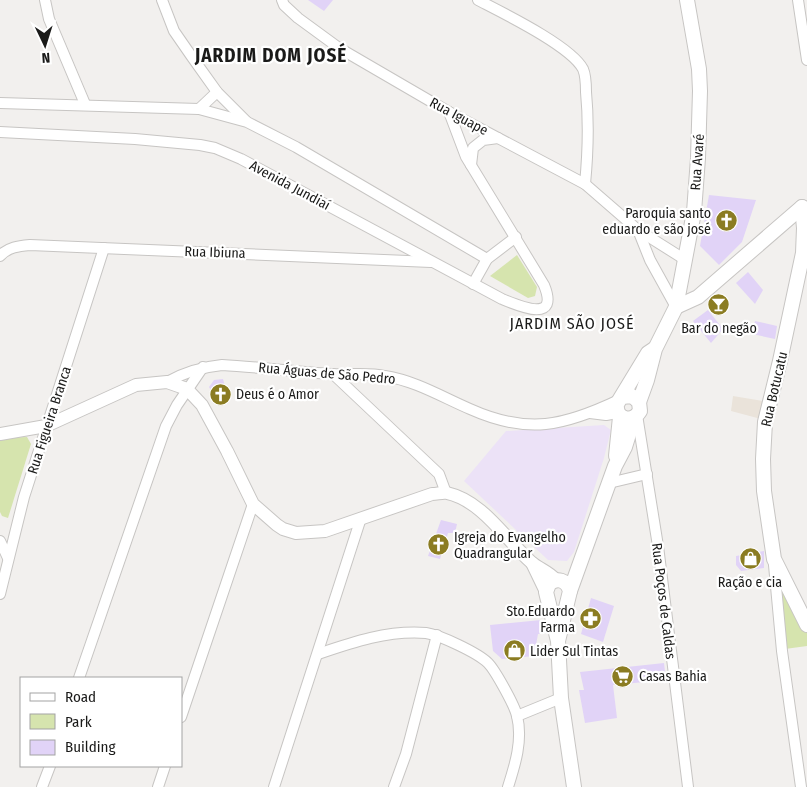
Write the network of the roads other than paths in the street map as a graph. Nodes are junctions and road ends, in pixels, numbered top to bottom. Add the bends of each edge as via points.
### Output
1 (45, 0) edge
2 (162, 0) edge
3 (282, 0) edge
4 (478, 0) edge
5 (687, 0) edge
6 (798, 0) edge
7 (807, 60) edge
8 (217, 92) junction
9 (0, 103) edge
10 (85, 104) junction
11 (199, 109) junction
12 (449, 112) junction
13 (247, 122) junction
14 (0, 132) edge
15 (498, 138) junction
16 (471, 165) junction
17 (585, 184) junction
18 (805, 205) edge
19 (638, 230) junction
20 (516, 237) junction
21 (104, 248) junction
22 (0, 256) edge
23 (488, 259) junction
24 (684, 259) junction
25 (433, 262) junction
26 (473, 284) junction
27 (676, 307) junction
28 (204, 367) junction
29 (333, 374) junction
30 (162, 383) junction
31 (187, 389) junction
32 (627, 409) junction
33 (46, 426) junction
34 (0, 434) edge
35 (647, 474) junction
36 (609, 483) junction
37 (446, 493) junction
38 (253, 504) junction
39 (362, 518) junction
40 (0, 541) edge
41 (585, 549) junction
42 (8, 558) junction
43 (774, 559) junction
44 (532, 563) junction
45 (558, 580) junction
46 (2, 581) edge
47 (0, 594) edge
48 (569, 595) junction
49 (547, 596) junction
50 (807, 625) edge
51 (437, 635) junction
52 (558, 641) junction
53 (318, 654) junction
54 (79, 677) edge
55 (561, 698) junction
56 (182, 714) edge
57 (517, 716) junction
58 (50, 767) edge
59 (165, 767) edge
60 (42, 787) edge
61 (158, 787) edge
62 (274, 787) edge
63 (394, 787) edge
64 (508, 787) edge
65 (574, 787) edge
66 (688, 787) edge
67 (801, 787) edge

1 - 10 street via 49,19
2 - 8 street via 174,31
3 - 12 street, Rua Iguape via 298,18 339,48
4 - 17 street via 543,35 583,69 588,114
5 - 24 main road, Rua Avaré via 699,69 700,116 694,212
6 - 7 street
8 - 11 street
8 - 13 street
9 - 10 street
10 - 11 street
11 - 13 street
12 - 15 street, Rua Iguape
12 - 16 street
13 - 23 street
14 - 25 street, Avenida Jundiaí via 135,139 215,148
15 - 16 street via 483,140 474,148
15 - 17 street, Rua Iguape
16 - 20 street
17 - 19 street, Rua Iguape
18 - 27 main road via 698,297
18 - 43 main road, Rua Botucatu via 802,262 764,422 764,490
19 - 24 street, Rua Iguape
19 - 27 street, Rua Iguape via 650,260
20 - 23 street
20 - 26 street, Avenida Jundiaí via 548,294 545,305 532,310
21 - 22 street, Rua Ibiuna via 30,245 15,247
21 - 25 street, Rua Ibiuna
21 - 33 street, Rua Figueira Branca
23 - 26 street
24 - 27 main road, Rua Avaré
25 - 26 street, Avenida Jundiaí
27 - 32 main road, Rua Avaré
28 - 29 street, Rua Águas de São Pedro via 222,365
28 - 30 street, Rua Águas de São Pedro
28 - 31 street
29 - 32 street, Rua Águas de São Pedro via 385,376 406,381 497,420 518,425 549,424 598,408
29 - 37 street via 439,474
30 - 31 street
30 - 33 street via 136,385
31 - 38 street via 202,404
31 - 54 street via 166,426
32 - 35 street, Rua Poços de Caldas
32 - 36 main road, Rua Avaré via 625,447
33 - 34 street
33 - 42 street, Rua Figueira Branca
35 - 36 street
35 - 66 street, Rua Poços de Caldas
36 - 41 main road, Rua Avaré
37 - 39 street via 432,494
37 - 44 street via 483,513
38 - 39 street via 277,525 296,533 325,531
38 - 56 street
39 - 53 street
40 - 42 street
41 - 45 main road, Rua Avaré
41 - 48 main road, Rua Avaré
42 - 46 street, Rua Figueira Branca
43 - 50 main road, Rua Botucatu
43 - 67 street via 781,642
44 - 45 street
44 - 49 street
45 - 48 main road via 566,584
45 - 49 main road via 548,584
46 - 47 street, Rua Figueira Branca
48 - 49 main road via 565,602 558,604
48 - 52 main road, Rua Avaré
49 - 52 main road
51 - 53 street via 381,635
51 - 57 street via 487,662
51 - 63 street via 406,754
52 - 55 main road
53 - 62 street
55 - 57 street
55 - 65 main road
57 - 64 street via 519,746
58 - 60 street
59 - 61 street

